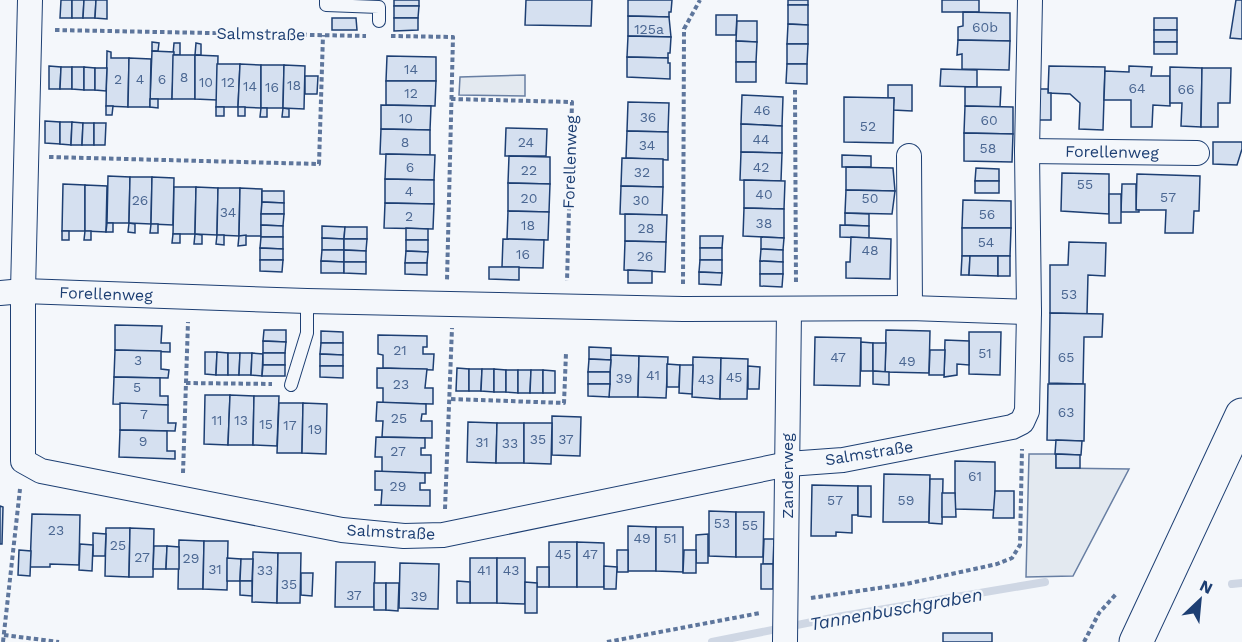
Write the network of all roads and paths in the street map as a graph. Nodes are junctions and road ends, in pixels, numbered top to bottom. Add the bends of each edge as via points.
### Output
1 (30, 0) edge
2 (326, 0) edge
3 (700, 0) edge
4 (1030, 0) edge
5 (379, 21) dead end
6 (30, 30) junction
7 (453, 37) dead end
8 (795, 90) dead end
9 (451, 99) junction
10 (1027, 151) junction
11 (1197, 153) dead end
12 (909, 156) dead end
13 (26, 157) junction
14 (12, 292) edge
15 (189, 297) junction
16 (307, 301) junction
17 (450, 303) junction
18 (566, 306) junction
19 (910, 308) junction
20 (683, 309) junction
21 (793, 310) junction
22 (1029, 312) junction
23 (566, 352) dead end
24 (186, 383) junction
25 (291, 385) joint
26 (451, 399) junction
27 (1242, 415) edge
28 (1022, 422) junction
29 (23, 461) junction
30 (788, 464) junction
31 (183, 498) junction
32 (443, 535) junction
33 (1117, 593) dead end
34 (787, 603) junction
35 (4, 638) edge
36 (59, 642) edge
37 (607, 642) edge
38 (785, 642) edge
39 (1084, 642) edge
40 (1136, 642) edge

1 - 6 street
2 - 5 lane via 326,5 379,6
3 - 20 path via 684,29
4 - 10 street
6 - 13 street
6 - 13 path, Salmstraße via 322,35 319,164
7 - 9 path
8 - 21 path
9 - 17 path
9 - 18 path, Forellenweg via 572,102
10 - 11 street, Forellenweg
10 - 22 street
12 - 19 street
13 - 14 street
14 - 15 street, Forellenweg
14 - 29 street
15 - 16 street, Forellenweg
15 - 24 path
16 - 17 street, Forellenweg
16 - 25 lane via 307,333
17 - 18 street, Forellenweg
17 - 26 path
18 - 20 street, Forellenweg
19 - 21 street, Forellenweg
19 - 22 street, Forellenweg
20 - 21 street, Forellenweg
21 - 30 street, Zanderweg
22 - 28 street via 1027,411
23 - 26 path via 564,402
24 - 25 path
24 - 31 path
26 - 32 path
27 - 40 street
28 - 30 street, Salmstraße via 843,460
28 - 34 path via 1020,545 1012,558 906,584
29 - 31 street, Salmstraße via 41,471
29 - 35 path
30 - 32 street, Salmstraße
30 - 34 street, Zanderweg
31 - 32 street, Salmstraße via 342,530
33 - 39 path via 1099,613
34 - 37 path
34 - 38 street, Zanderweg
35 - 36 path

